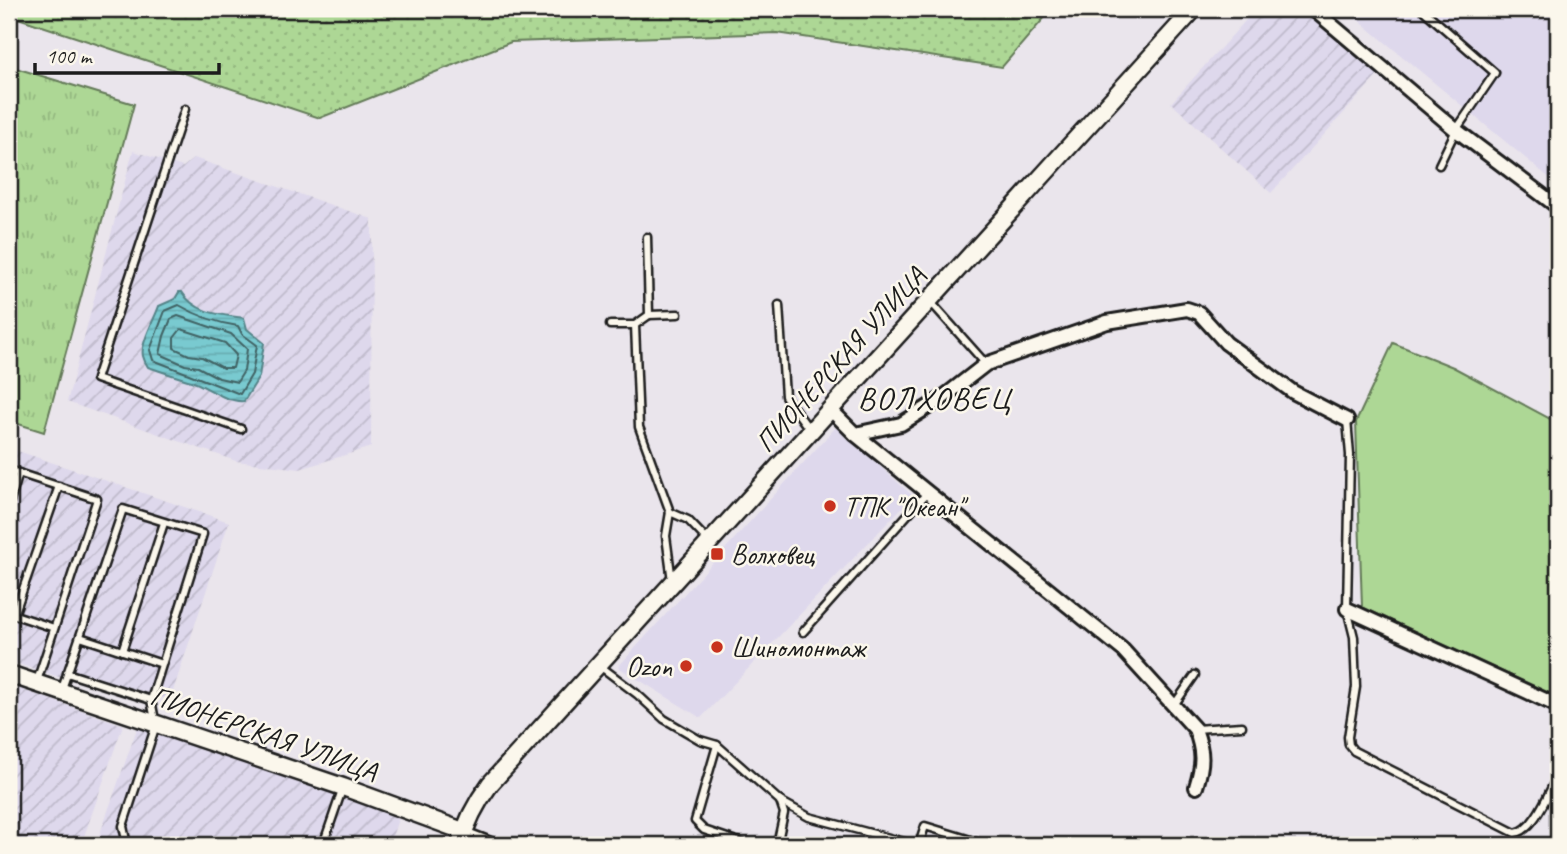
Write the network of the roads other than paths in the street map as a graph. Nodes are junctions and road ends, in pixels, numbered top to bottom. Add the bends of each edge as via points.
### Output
1 (1194, 9) edge
2 (1313, 9) edge
3 (1423, 9) edge
4 (185, 109) dead end
5 (1456, 130) junction
6 (1439, 165) dead end
7 (1558, 207) edge
8 (647, 237) dead end
9 (929, 300) junction
10 (779, 305) dead end
11 (678, 314) dead end
12 (649, 315) junction
13 (610, 325) dead end
14 (635, 325) junction
15 (986, 364) junction
16 (830, 409) junction
17 (1348, 420) joint
18 (241, 429) dead end
19 (810, 431) junction
20 (855, 433) junction
21 (9, 470) edge
22 (19, 473) junction
23 (59, 486) junction
24 (928, 493) junction
25 (9, 505) edge
26 (670, 512) junction
27 (164, 523) junction
28 (709, 542) junction
29 (672, 582) junction
30 (1347, 609) junction
31 (12, 614) edge
32 (54, 628) junction
33 (803, 632) dead end
34 (80, 637) junction
35 (122, 651) junction
36 (162, 664) junction
37 (598, 665) junction
38 (67, 673) junction
39 (9, 674) edge
40 (1195, 676) dead end
41 (36, 683) junction
42 (61, 691) junction
43 (150, 700) junction
44 (1174, 705) junction
45 (1558, 706) edge
46 (156, 725) junction
47 (1242, 726) dead end
48 (1195, 729) junction
49 (717, 744) junction
50 (1558, 775) edge
51 (343, 787) junction
52 (1196, 787) dead end
53 (780, 802) junction
54 (462, 838) edge
55 (127, 845) edge
56 (324, 845) edge
57 (501, 845) edge
58 (748, 845) edge
59 (777, 845) edge
60 (917, 845) edge
61 (987, 845) edge

1 - 9 street, ПИОНЕРСКАЯ УЛИЦА
2 - 5 street
3 - 5 lane via 1496,73
4 - 18 lane via 96,379
5 - 6 lane
5 - 7 street
8 - 12 lane
9 - 15 lane
9 - 16 street, ПИОНЕРСКАЯ УЛИЦА
10 - 19 lane via 785,396
11 - 12 lane
12 - 14 lane
13 - 14 lane
14 - 26 lane via 639,427
15 - 17 street via 1107,322 1194,310 1226,343 1293,392
15 - 20 street via 901,424
16 - 19 street, ПИОНЕРСКАЯ УЛИЦА
16 - 20 street
17 - 30 lane
19 - 28 street, ПИОНЕРСКАЯ УЛИЦА
20 - 24 street
21 - 22 lane
22 - 23 lane
22 - 25 lane
23 - 31 lane
23 - 32 lane via 97,499
24 - 33 lane
24 - 44 street via 1123,650
26 - 28 lane via 688,520
26 - 29 lane via 666,536
27 - 34 lane via 124,509
27 - 35 lane
27 - 36 lane via 203,534
28 - 29 street, ПИОНЕРСКАЯ УЛИЦА
29 - 37 street, ПИОНЕРСКАЯ УЛИЦА
30 - 45 street
30 - 50 lane via 1356,687 1349,737 1354,751 1515,834 1532,823
31 - 32 lane
32 - 41 lane
34 - 35 lane
34 - 38 lane
35 - 36 lane
36 - 43 lane
37 - 49 lane via 664,719 700,740
37 - 54 street, ПИОНЕРСКАЯ УЛИЦА via 490,784
38 - 42 lane
38 - 43 lane
39 - 41 street, ПИОНЕРСКАЯ УЛИЦА
40 - 44 lane
41 - 42 street, ПИОНЕРСКАЯ УЛИЦА
42 - 46 street, ПИОНЕРСКАЯ УЛИЦА
43 - 46 lane
44 - 48 street
46 - 51 street, ПИОНЕРСКАЯ УЛИЦА
46 - 55 lane via 122,826
47 - 48 lane
48 - 52 street via 1203,765
49 - 53 lane
49 - 58 lane via 695,821 704,830
51 - 54 street, ПИОНЕРСКАЯ УЛИЦА
51 - 56 lane
53 - 59 lane via 784,813
53 - 60 lane via 809,817
54 - 57 lane, ПИОНЕРСКАЯ УЛИЦА
60 - 61 lane via 925,826

